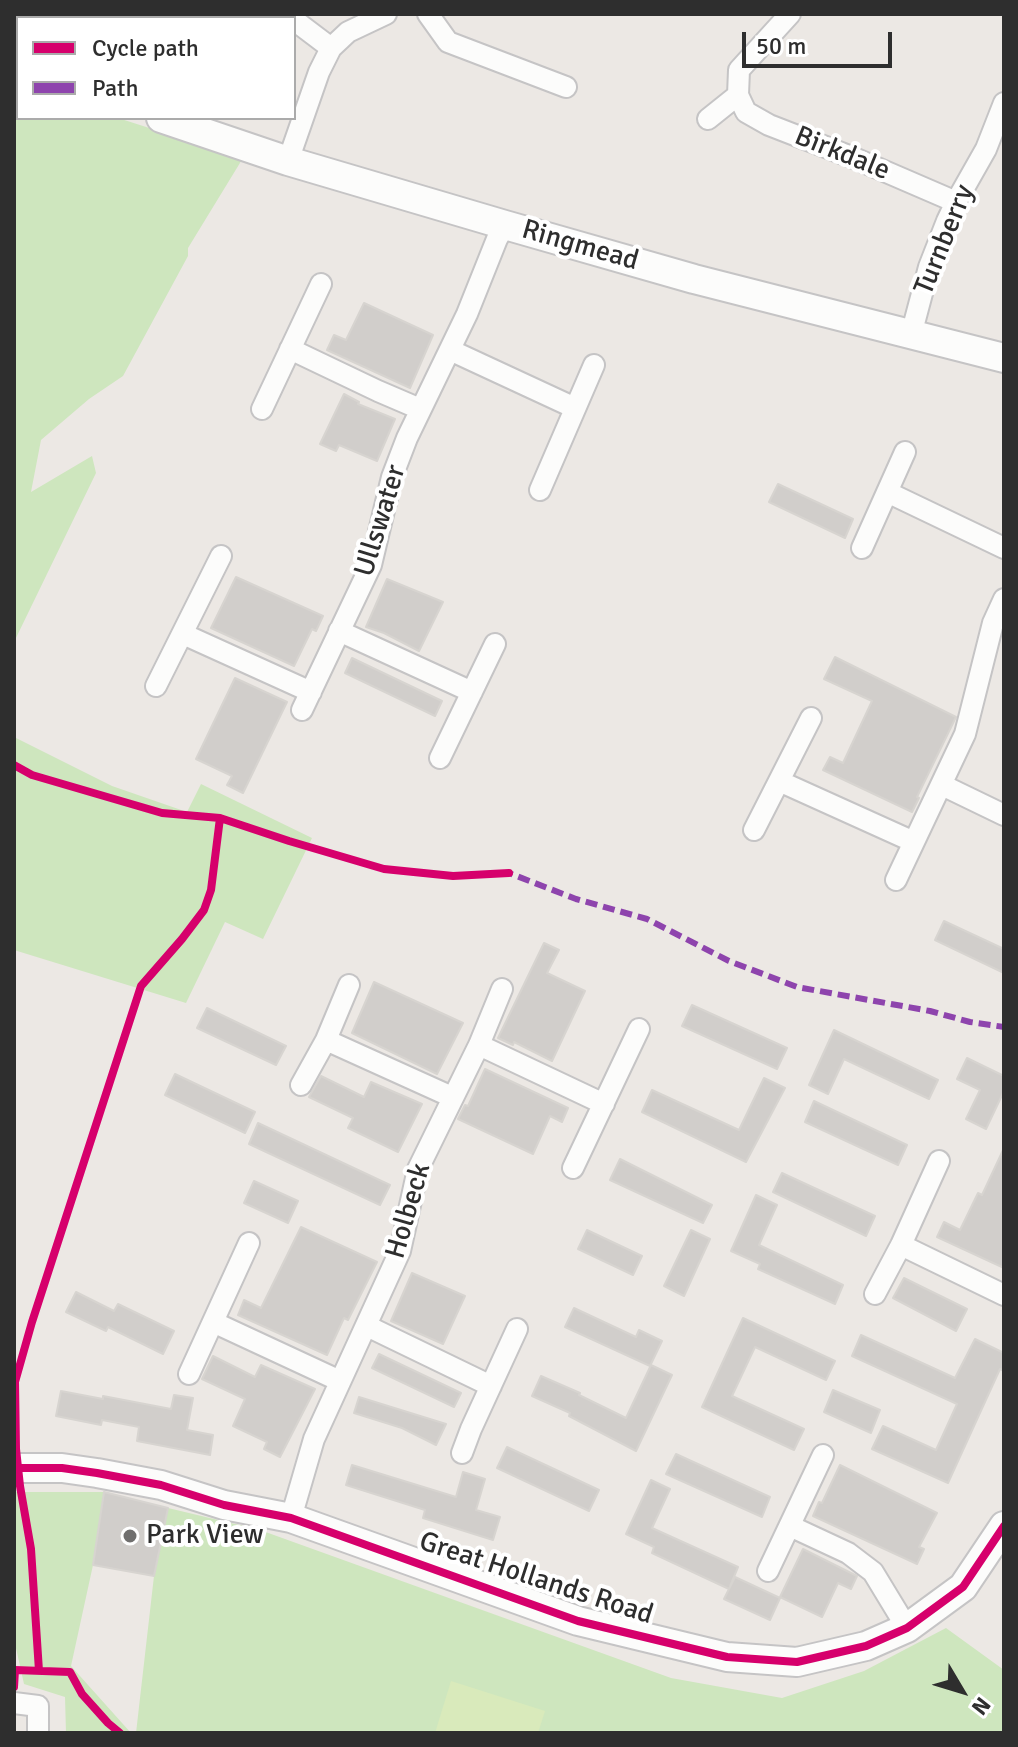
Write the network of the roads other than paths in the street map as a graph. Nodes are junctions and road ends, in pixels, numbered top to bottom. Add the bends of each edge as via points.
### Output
1 (386, 14) edge
2 (428, 14) edge
3 (790, 14) edge
4 (296, 22) edge
5 (331, 48) junction
6 (566, 87) dead end
7 (738, 95) junction
8 (1004, 103) edge
9 (708, 119) dead end
10 (167, 120) edge
11 (288, 161) junction
12 (956, 202) junction
13 (505, 225) junction
14 (321, 284) dead end
15 (911, 335) junction
16 (290, 349) junction
17 (450, 350) junction
18 (1004, 358) edge
19 (594, 365) dead end
20 (575, 408) junction
21 (262, 409) dead end
22 (420, 409) junction
23 (905, 452) dead end
24 (540, 490) dead end
25 (887, 492) junction
26 (862, 548) dead end
27 (1004, 548) edge
28 (221, 556) dead end
29 (1004, 599) edge
30 (339, 631) junction
31 (183, 634) junction
32 (495, 644) dead end
33 (156, 686) dead end
34 (472, 692) junction
35 (811, 718) dead end
36 (440, 758) dead end
37 (779, 781) junction
38 (942, 785) junction
39 (1004, 815) edge
40 (754, 830) dead end
41 (914, 842) junction
42 (896, 880) dead end
43 (349, 985) dead end
44 (502, 989) dead end
45 (639, 1029) dead end
46 (326, 1040) junction
47 (479, 1045) junction
48 (301, 1085) dead end
49 (452, 1097) junction
50 (604, 1104) junction
51 (939, 1161) dead end
52 (573, 1168) dead end
53 (249, 1243) dead end
54 (901, 1245) junction
55 (875, 1294) dead end
56 (1004, 1295) edge
57 (213, 1322) junction
58 (367, 1326) junction
59 (517, 1329) dead end
60 (189, 1374) dead end
61 (340, 1381) junction
62 (491, 1386) junction
63 (462, 1453) dead end
64 (823, 1455) dead end
65 (14, 1468) edge
66 (291, 1518) junction
67 (790, 1526) junction
68 (1004, 1526) edge
69 (768, 1571) dead end
70 (907, 1628) junction
71 (14, 1703) edge
72 (38, 1733) edge

1 - 5 street via 348,32
2 - 6 street via 448,42
3 - 7 street via 739,70
4 - 5 street
5 - 11 street
7 - 9 street
7 - 12 street, Birkdale via 746,112 769,125
8 - 12 street, Turnberry
10 - 11 street, Ringmead
11 - 13 street, Ringmead
12 - 15 street, Turnberry via 929,267
13 - 15 street, Ringmead
13 - 17 street, Ullswater
14 - 16 street
15 - 18 street, Ringmead
16 - 21 street
16 - 22 street
17 - 20 street
17 - 22 street, Ullswater
19 - 20 street
20 - 24 street
22 - 30 street, Ullswater via 392,477 371,565
23 - 25 street
25 - 26 street
25 - 27 street
28 - 31 street
29 - 38 street via 965,734
30 - 31 street, Ullswater via 307,701
30 - 34 street
31 - 33 street
32 - 34 street
34 - 36 street
35 - 37 street
37 - 40 street
37 - 41 street
38 - 39 street
38 - 41 street
41 - 42 street
43 - 46 street
44 - 47 street, Holbeck
45 - 50 street
46 - 48 street
46 - 49 street
47 - 49 street, Holbeck
47 - 50 street
49 - 58 street, Holbeck via 418,1169 400,1251
50 - 52 street
51 - 54 street
53 - 57 street
54 - 55 street
54 - 56 street
57 - 60 street
57 - 61 street
58 - 61 street, Holbeck
58 - 62 street
59 - 62 street
61 - 66 street, Holbeck via 314,1439
62 - 63 street
64 - 67 street
65 - 66 street, Great Hollands Road via 97,1473
66 - 70 street, Great Hollands Road via 578,1621 727,1657 797,1662 866,1646
67 - 69 street
67 - 70 street via 848,1553 873,1572
68 - 70 street, Great Hollands Road via 963,1587
71 - 72 street via 38,1706

